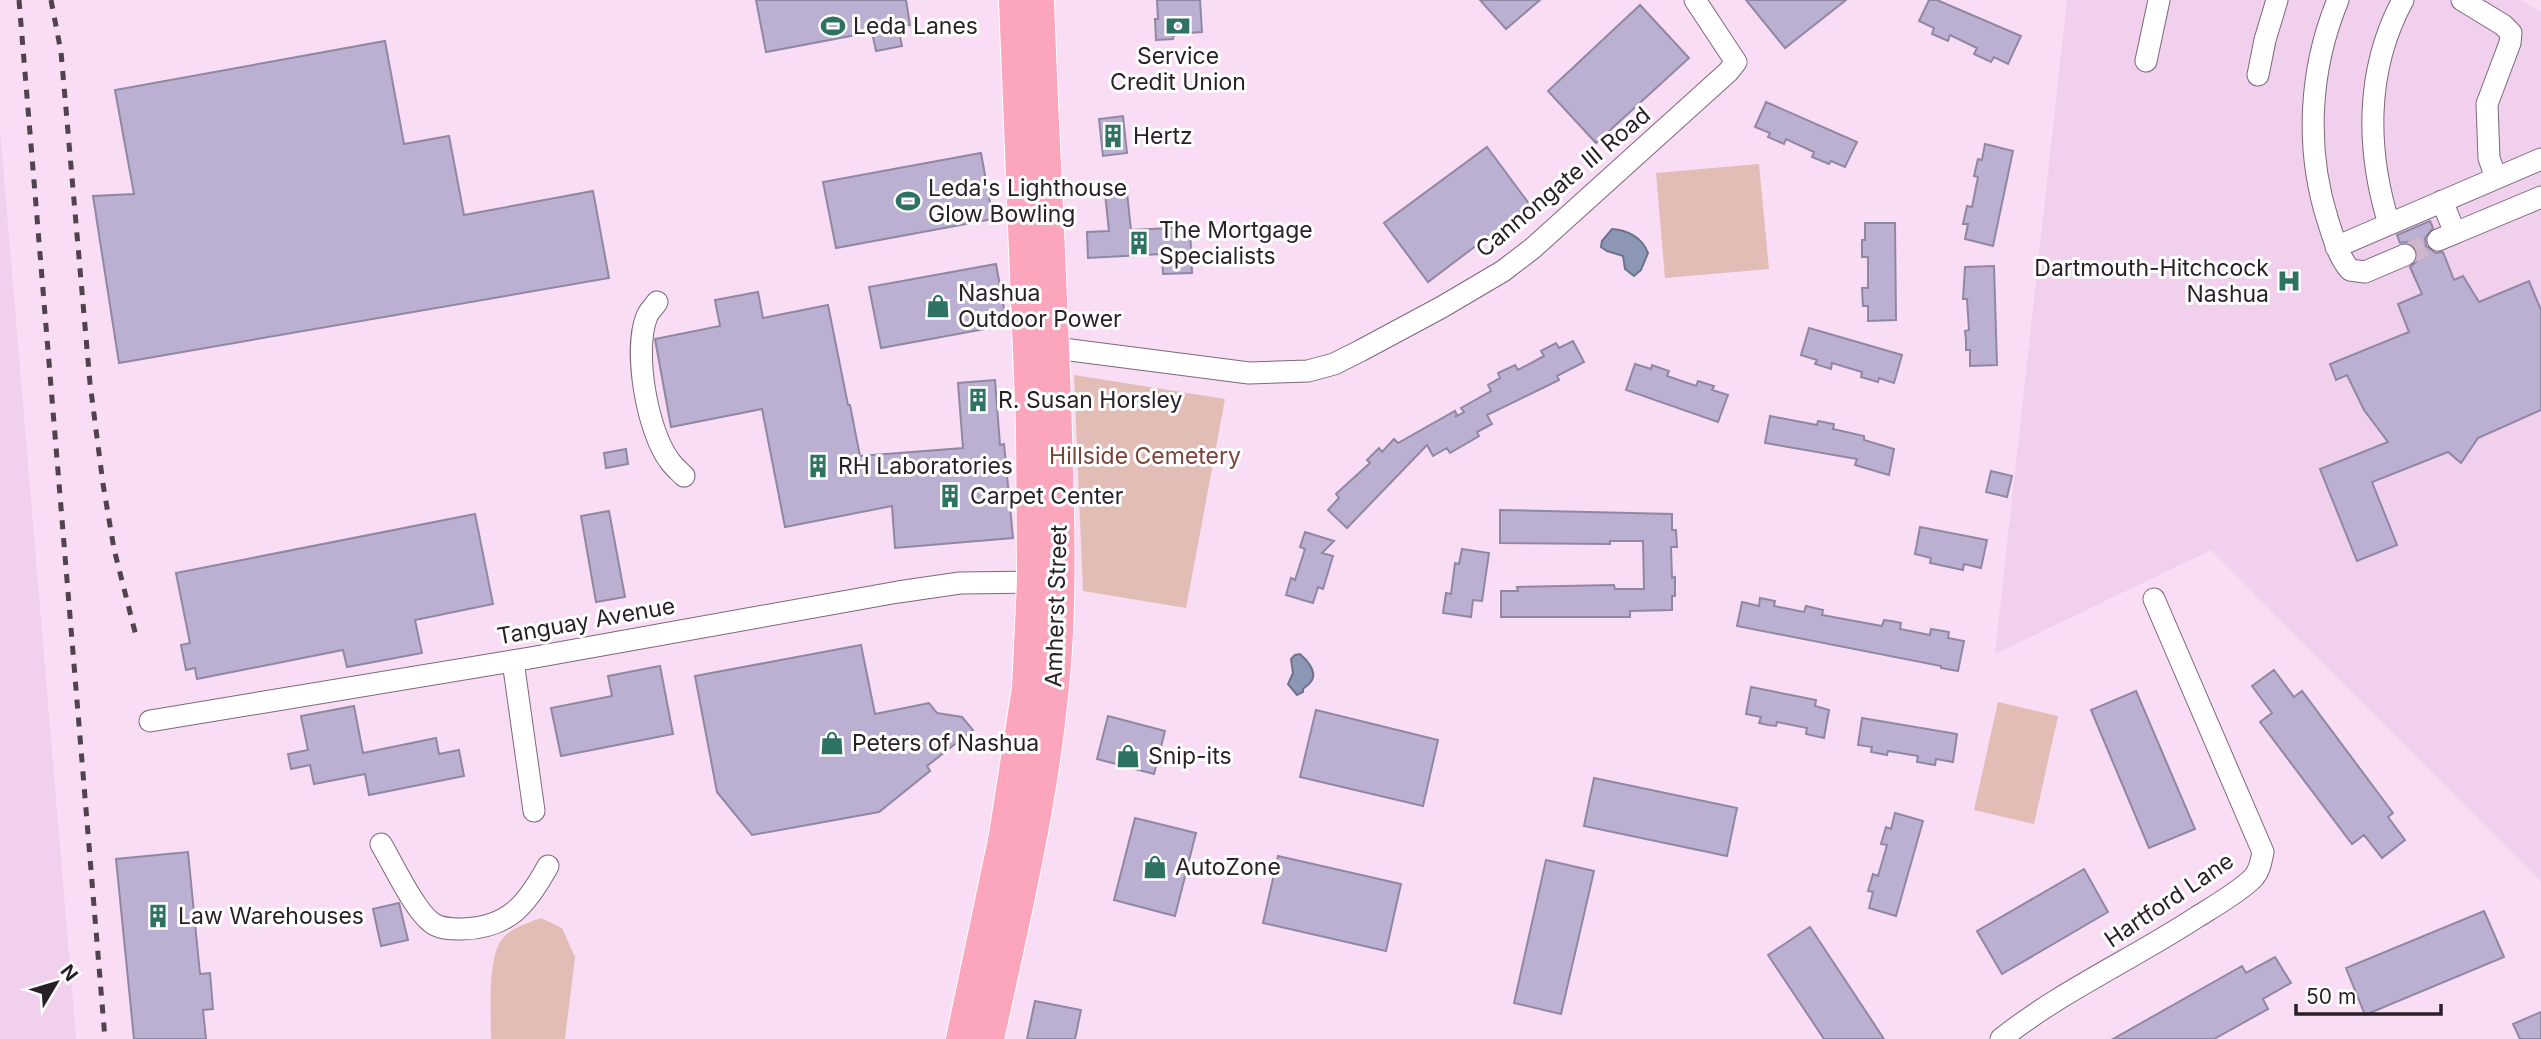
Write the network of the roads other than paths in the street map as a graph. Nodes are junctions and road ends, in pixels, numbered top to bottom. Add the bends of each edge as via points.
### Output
1 (1014, 0) edge
2 (1039, 0) edge
3 (1695, 0) edge
4 (2159, 0) edge
5 (2277, 0) edge
6 (2338, 0) edge
7 (2403, 0) edge
8 (2462, 0) edge
9 (2146, 61) dead end
10 (2258, 75) dead end
11 (2541, 159) edge
12 (2496, 178) junction
13 (2541, 197) edge
14 (2442, 201) junction
15 (2389, 224) junction
16 (2336, 247) junction
17 (2404, 254) tunnel mouth
18 (657, 302) dead end
19 (1055, 348) junction
20 (684, 476) dead end
21 (1032, 582) junction
22 (2154, 600) dead end
23 (513, 661) junction
24 (150, 721) dead end
25 (534, 811) dead end
26 (381, 844) dead end
27 (548, 866) dead end
28 (961, 1039) edge
29 (989, 1039) edge
30 (2001, 1039) edge

1 - 21 highway, Amherst Street via 1031,426
2 - 19 highway, Amherst Street
3 - 19 street, Cannongate III Road via 1736,62 1728,72 1534,248 1442,307 1334,364 1292,373 1240,373
4 - 9 street
5 - 10 street
6 - 16 street via 2320,54 2314,111 2323,206
7 - 15 street via 2379,64 2372,120 2379,192
8 - 12 street via 2511,33 2487,104 2489,158
11 - 12 street
12 - 14 street
13 - 14 street via 2446,236
14 - 15 street
15 - 16 street
16 - 17 street via 2350,270 2359,272
18 - 20 street via 642,335 642,369 661,446
19 - 29 highway, Amherst Street via 1060,561 1051,719 1037,819
21 - 23 street, Tanguay Avenue via 960,583 898,592
21 - 28 highway, Amherst Street via 1018,758
22 - 30 street, Hartford Lane via 2263,852 2260,866 2253,878 2205,912
23 - 24 street, Tanguay Avenue
23 - 25 street
26 - 27 street via 420,911 438,927 453,929 473,929 507,918 531,896

